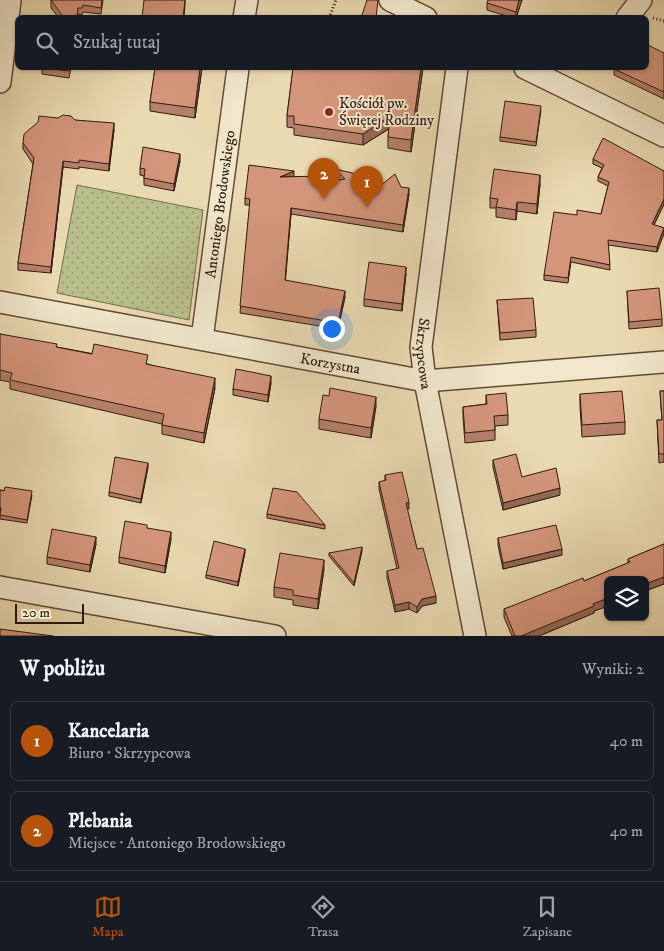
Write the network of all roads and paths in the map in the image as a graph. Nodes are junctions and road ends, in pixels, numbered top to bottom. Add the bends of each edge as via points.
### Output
1 (10, 0) edge
2 (247, 0) edge
3 (336, 0) edge
4 (390, 0) edge
5 (641, 0) edge
6 (244, 15) edge
7 (329, 15) edge
8 (420, 15) edge
9 (629, 15) edge
10 (238, 70) edge
11 (457, 70) edge
12 (534, 70) edge
13 (552, 74) edge
14 (0, 82) edge
15 (664, 136) edge
16 (0, 302) edge
17 (202, 339) junction
18 (664, 362) edge
19 (424, 381) junction
20 (0, 587) edge
21 (275, 636) edge
22 (475, 636) edge

1 - 14 street
2 - 6 street
3 - 7 path
4 - 8 street
5 - 9 street
10 - 17 street, Antoniego Brodowskiego
11 - 19 street, Skrzypcowa via 421,347
12 - 13 street
13 - 15 street
16 - 17 street, Korzystna
17 - 19 street, Korzystna
18 - 19 street, Korzystna
19 - 22 street, Skrzypcowa
20 - 21 street

